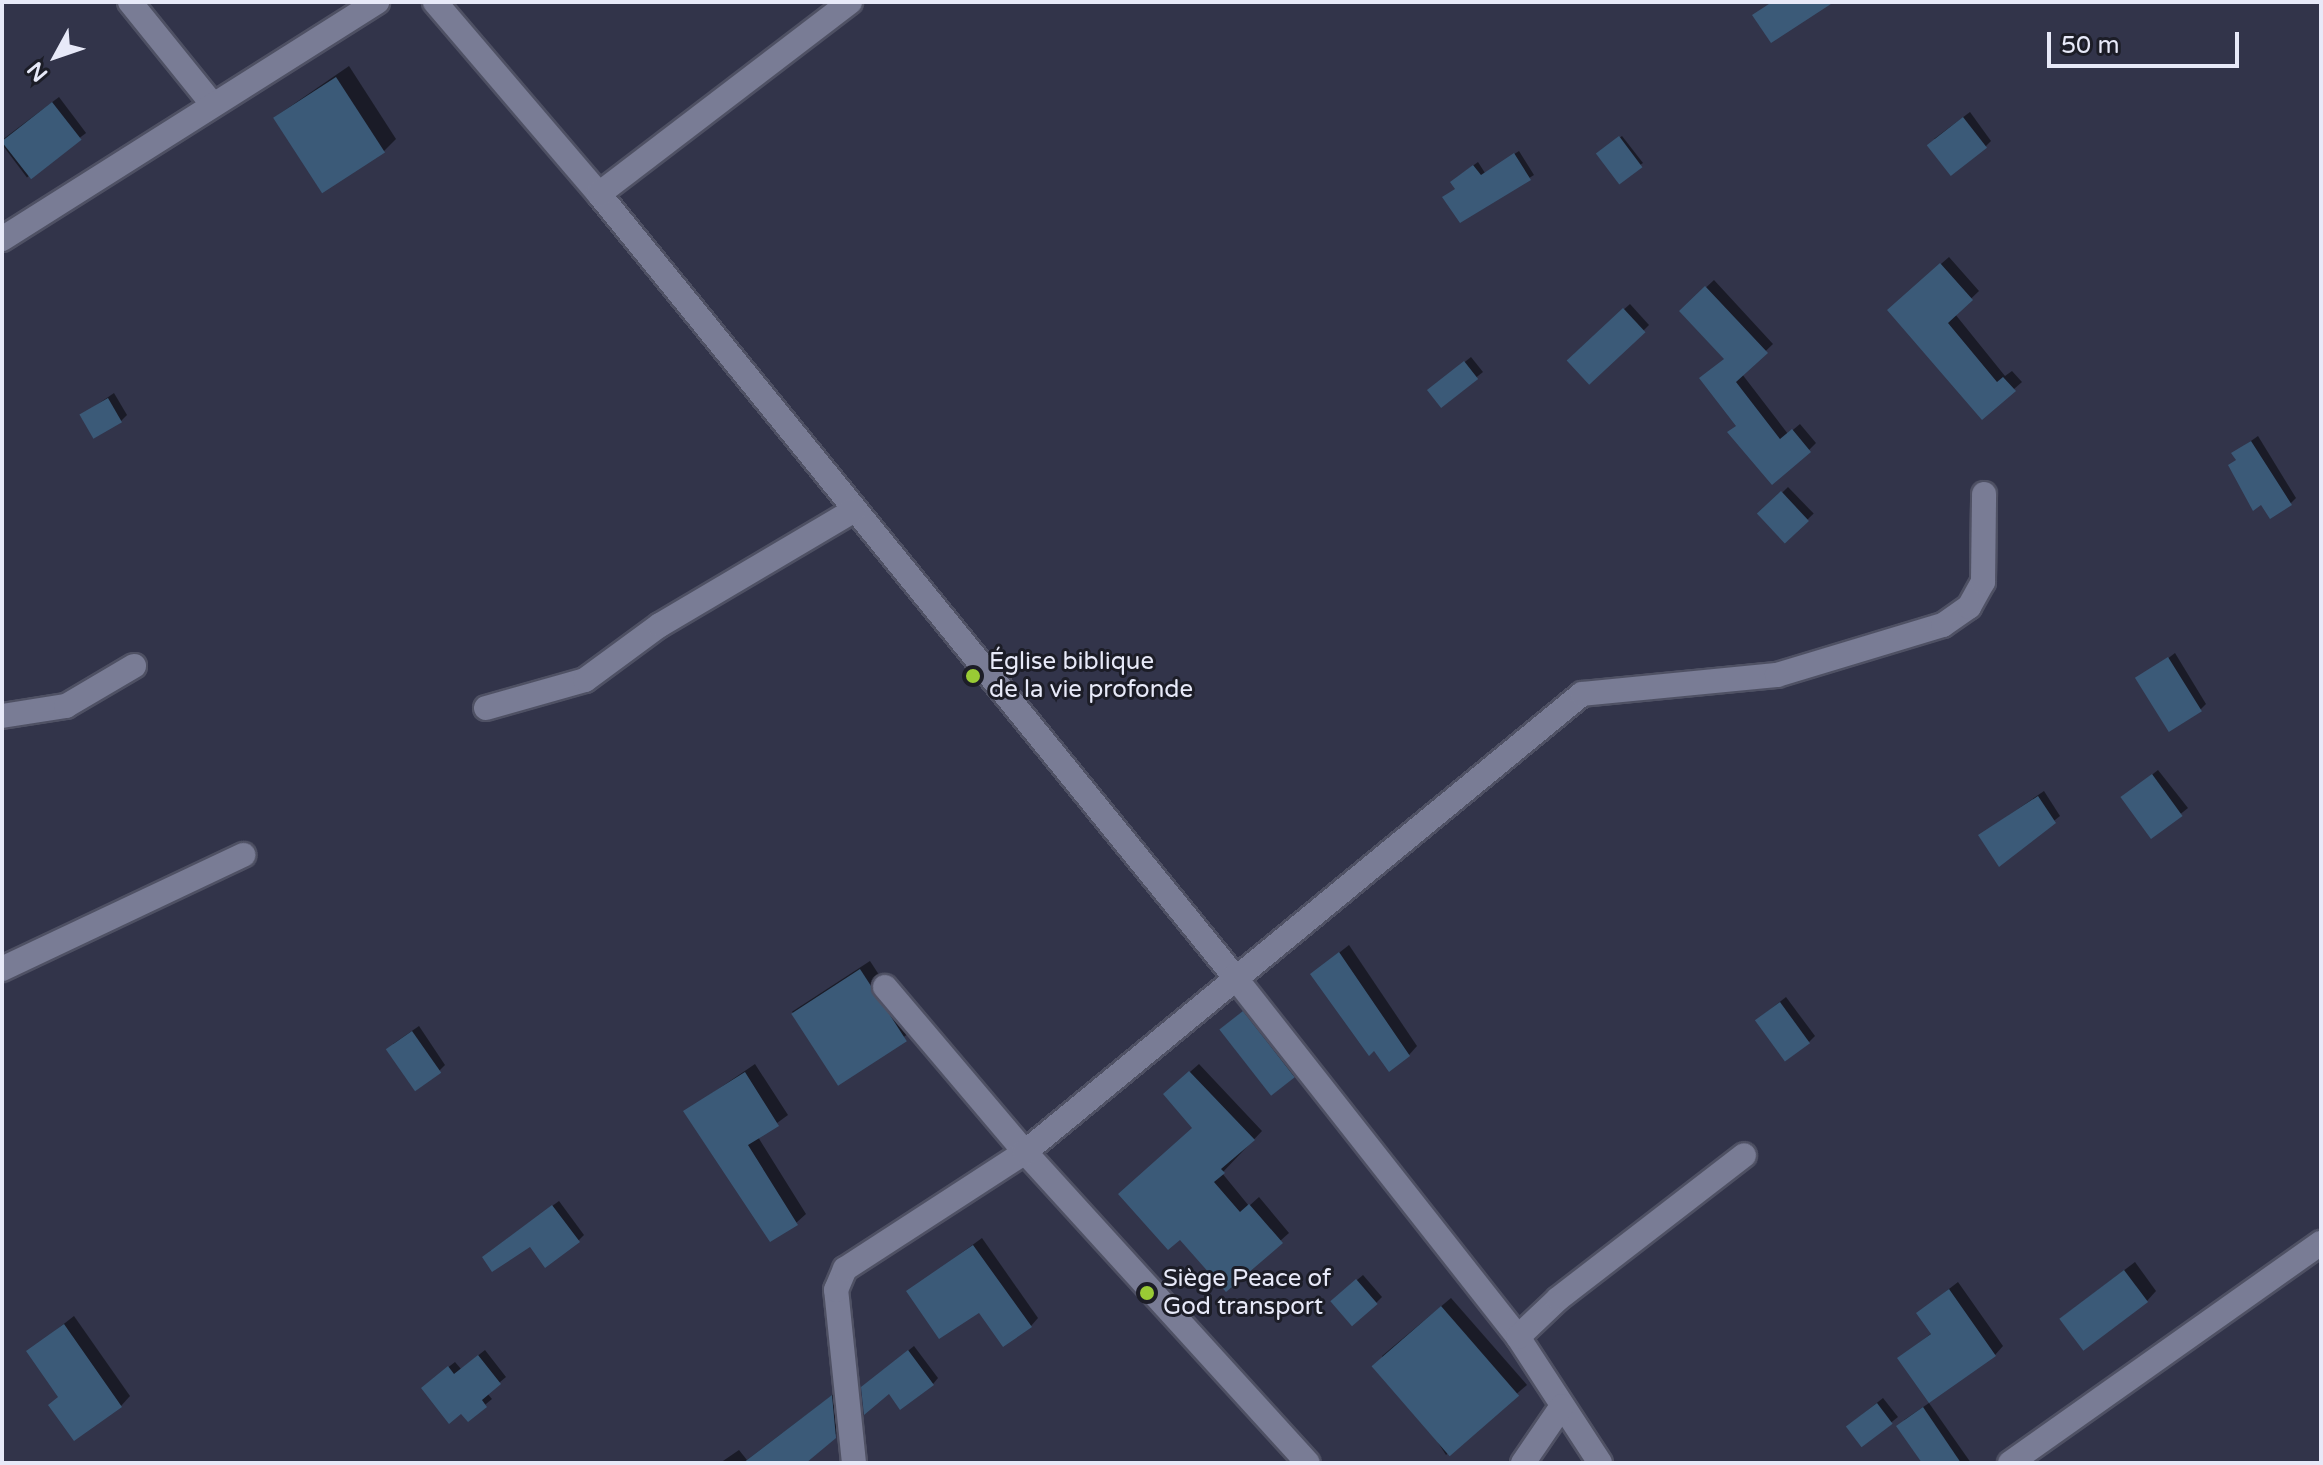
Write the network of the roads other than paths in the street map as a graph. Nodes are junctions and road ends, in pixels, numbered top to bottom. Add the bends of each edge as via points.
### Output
1 (130, 2) edge
2 (377, 2) edge
3 (435, 2) edge
4 (850, 2) edge
5 (213, 105) junction
6 (599, 194) junction
7 (2, 239) edge
8 (1984, 494) dead end
9 (853, 511) junction
10 (134, 666) dead end
11 (486, 708) dead end
12 (2, 716) edge
13 (243, 855) dead end
14 (2, 969) edge
15 (1234, 976) junction
16 (885, 987) dead end
17 (1025, 1152) junction
18 (1744, 1155) dead end
19 (2321, 1243) edge
20 (1518, 1337) junction
21 (1562, 1406) junction
22 (854, 1463) edge
23 (1308, 1463) edge
24 (1523, 1463) edge
25 (1600, 1463) edge
26 (2010, 1463) edge

1 - 5 street
2 - 5 street
3 - 6 street
4 - 6 street
5 - 7 street
6 - 9 street
8 - 15 street via 1983,582 1969,607 1943,625 1777,675 1726,684 1610,688 1582,694
9 - 11 street via 660,625 585,680
9 - 15 street
10 - 12 street via 66,706
13 - 14 street
15 - 17 street
15 - 20 street
16 - 17 street
17 - 22 street via 845,1269 836,1290
17 - 23 street
18 - 20 street via 1558,1299
19 - 26 street
20 - 21 street
21 - 24 street
21 - 25 street

